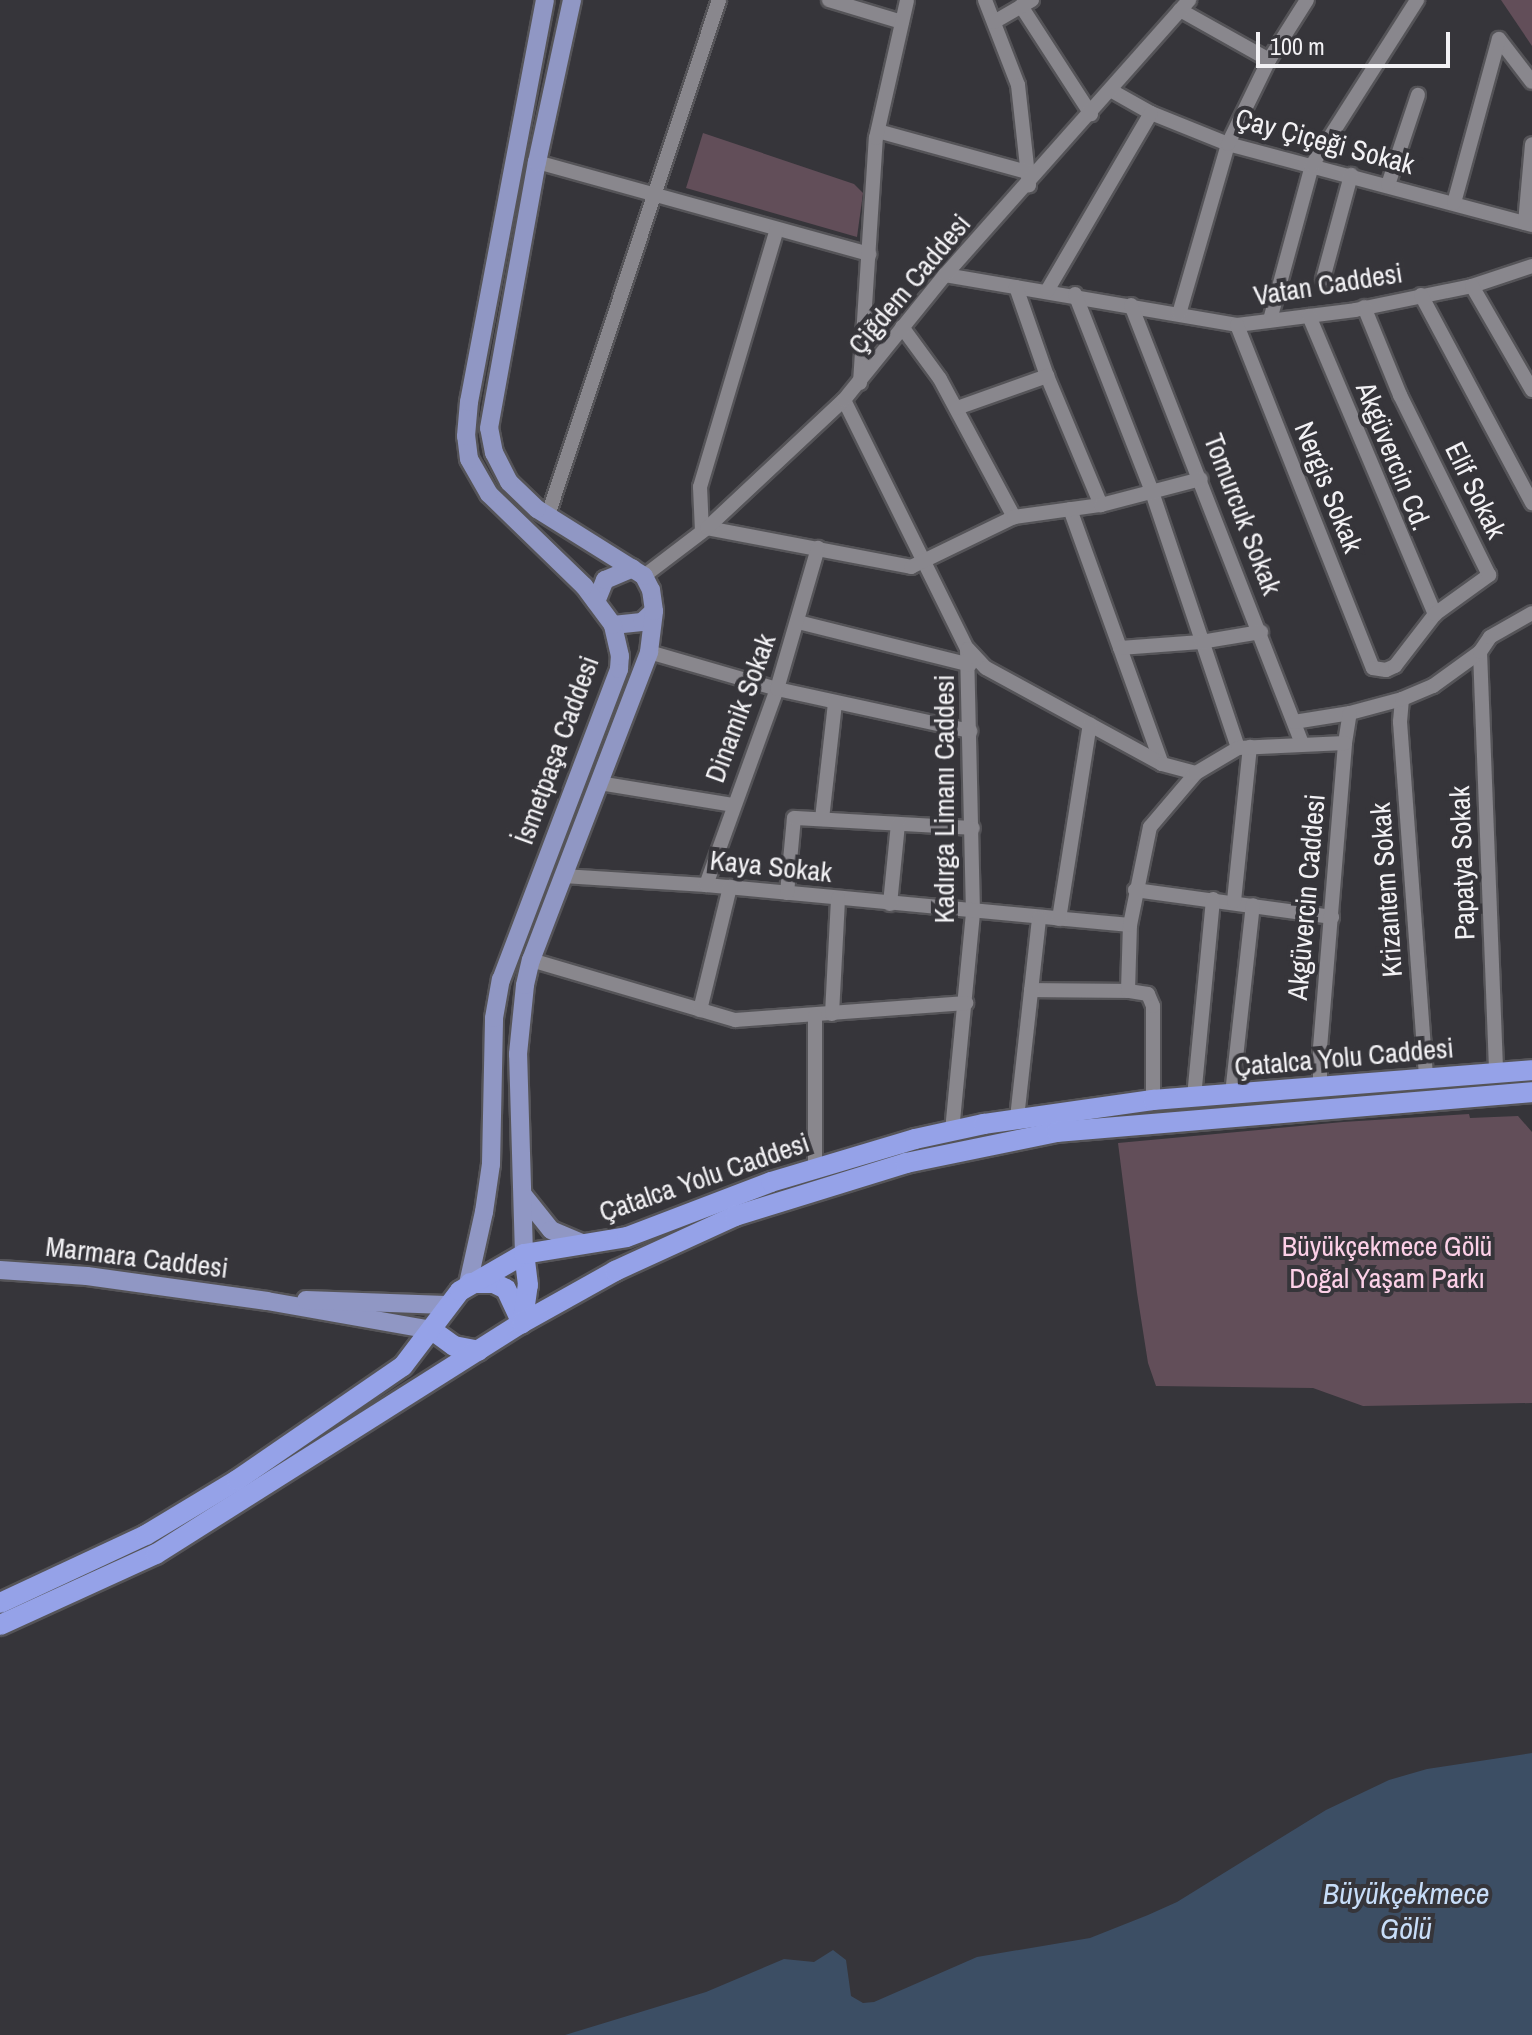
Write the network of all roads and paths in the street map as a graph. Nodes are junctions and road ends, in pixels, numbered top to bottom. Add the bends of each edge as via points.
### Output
1 (545, 0) edge
2 (572, 0) edge
3 (719, 0) edge
4 (829, 0) edge
5 (907, 0) edge
6 (985, 0) edge
7 (1307, 0) edge
8 (1417, 0) edge
9 (1026, 3) edge
10 (1185, 5) edge
11 (902, 22) junction
12 (994, 22) junction
13 (1269, 60) junction
14 (1532, 82) edge
15 (1112, 91) junction
16 (1418, 95) dead end
17 (525, 113) junction
18 (1151, 113) junction
19 (1091, 114) junction
20 (548, 118) junction
21 (878, 131) junction
22 (1228, 144) junction
23 (1532, 144) edge
24 (537, 162) junction
25 (1312, 165) junction
26 (1351, 175) junction
27 (1029, 179) junction
28 (1388, 185) junction
29 (655, 193) junction
30 (1454, 203) junction
31 (1528, 224) edge
32 (777, 229) junction
33 (869, 254) junction
34 (1532, 266) edge
35 (945, 275) junction
36 (1323, 279) dead end
37 (1472, 286) junction
38 (1016, 287) junction
39 (1047, 291) junction
40 (1075, 294) junction
41 (1421, 295) junction
42 (1131, 305) junction
43 (1364, 307) junction
44 (1179, 314) junction
45 (1309, 316) junction
46 (1270, 320) junction
47 (1237, 325) junction
48 (902, 327) junction
49 (482, 335) junction
50 (504, 340) junction
51 (1047, 376) junction
52 (860, 383) junction
53 (1532, 390) edge
54 (844, 400) junction
55 (957, 408) junction
56 (1201, 479) junction
57 (1152, 492) junction
58 (1532, 503) edge
59 (1101, 505) junction
60 (1070, 509) junction
61 (548, 515) junction
62 (1014, 517) junction
63 (704, 529) junction
64 (818, 548) junction
65 (921, 562) junction
66 (638, 572) junction
67 (596, 602) junction
68 (654, 611) junction
69 (1532, 613) edge
70 (1435, 614) junction
71 (798, 622) junction
72 (613, 625) junction
73 (1261, 632) junction
74 (1201, 642) junction
75 (1120, 648) junction
76 (967, 649) junction
77 (649, 652) junction
78 (1480, 652) junction
79 (970, 665) junction
80 (1395, 666) joint
81 (777, 689) junction
82 (1402, 699) junction
83 (835, 703) junction
84 (1350, 713) junction
85 (1294, 722) junction
86 (1090, 724) junction
87 (970, 731) junction
88 (1302, 743) junction
89 (1345, 743) junction
90 (1244, 748) junction
91 (1162, 764) junction
92 (1196, 773) junction
93 (599, 783) junction
94 (733, 805) junction
95 (822, 819) junction
96 (898, 824) junction
97 (973, 828) junction
98 (538, 881) junction
99 (561, 882) junction
100 (706, 885) junction
101 (730, 887) junction
102 (1135, 890) junction
103 (787, 893) junction
104 (838, 898) junction
105 (1213, 899) junction
106 (1234, 901) junction
107 (890, 904) junction
108 (1253, 905) junction
109 (973, 913) junction
110 (1332, 917) junction
111 (1039, 918) junction
112 (1059, 919) junction
113 (1130, 925) junction
114 (531, 960) junction
115 (1031, 990) junction
116 (1128, 991) junction
117 (966, 1003) junction
118 (700, 1010) junction
119 (832, 1014) junction
120 (815, 1016) junction
121 (1532, 1070) edge
122 (1496, 1073) junction
123 (1426, 1078) junction
124 (1320, 1087) junction
125 (1232, 1094) junction
126 (1194, 1097) junction
127 (1528, 1098) edge
128 (1153, 1100) junction
129 (1017, 1118) junction
130 (493, 1120) junction
131 (518, 1120) junction
132 (952, 1130) junction
133 (815, 1168) junction
134 (523, 1195) junction
135 (584, 1244) junction
136 (524, 1254) junction
137 (0, 1270) edge
138 (468, 1284) junction
139 (267, 1301) junction
140 (446, 1305) junction
141 (522, 1323) junction
142 (432, 1330) junction
143 (479, 1351) junction
144 (0, 1603) edge
145 (0, 1625) edge

1 - 17 main road, İsmetpaşa Caddesi
2 - 20 main road
3 - 29 street
4 - 11 street
5 - 11 street
6 - 12 street
7 - 13 street
8 - 25 street
9 - 12 street
9 - 19 street
10 - 13 street
10 - 15 street, Çiğdem Caddesi
11 - 21 street
12 - 27 street via 1018,85
13 - 22 street
14 - 30 street via 1499,39
15 - 18 street, Çay Çiçeği Sokak
15 - 19 street, Çiğdem Caddesi
16 - 28 street
17 - 20 main road
17 - 49 main road, İsmetpaşa Caddesi
18 - 22 street, Çay Çiçeği Sokak
18 - 39 street
19 - 27 street, Çiğdem Caddesi
20 - 24 main road
21 - 27 street
21 - 33 street
22 - 25 street, Çay Çiçeği Sokak
22 - 44 street
23 - 31 street
24 - 29 street
24 - 50 main road
25 - 26 street, Çay Çiçeği Sokak
25 - 46 street
26 - 28 street, Çay Çiçeği Sokak
26 - 36 street
27 - 35 street, Çiğdem Caddesi
28 - 30 street, Çay Çiçeği Sokak
29 - 32 street
29 - 61 street
30 - 31 street, Çay Çiçeği Sokak
32 - 33 street
32 - 63 street via 700,487
33 - 52 street
34 - 37 street, Vatan Caddesi
35 - 38 street, Vatan Caddesi
35 - 48 street, Çiğdem Caddesi
37 - 41 street, Vatan Caddesi
37 - 53 street
38 - 39 street, Vatan Caddesi
38 - 51 street
39 - 40 street, Vatan Caddesi
40 - 42 street, Vatan Caddesi
40 - 57 street
41 - 43 street, Vatan Caddesi
41 - 58 street
42 - 44 street, Vatan Caddesi
42 - 56 street, Tomurcuk Sokak
43 - 45 street, Vatan Caddesi
43 - 70 street, Elif Sokak via 1400,395 1489,575
44 - 47 street, Vatan Caddesi
45 - 46 street, Vatan Caddesi
45 - 70 street, Akgüvercin Cd.
46 - 47 street, Vatan Caddesi
47 - 80 street, Nergis Sokak via 1373,668
48 - 52 street, Çiğdem Caddesi
48 - 55 street
49 - 50 main road
49 - 67 main road, İsmetpaşa Caddesi via 469,402 469,459 498,505 565,564
50 - 61 main road via 489,428 494,453 509,482
51 - 55 street
51 - 59 street
52 - 54 street, Çiğdem Caddesi
54 - 63 street, Çiğdem Caddesi
54 - 65 street, Kadırga Limanı Caddesi
55 - 62 street
56 - 57 street
56 - 73 street, Tomurcuk Sokak
57 - 59 street
57 - 74 street
59 - 60 street
60 - 62 street
60 - 75 street
61 - 66 main road
62 - 65 street
63 - 64 street
63 - 66 street, Çiğdem Caddesi
64 - 65 street via 911,567
64 - 71 street, Dinamik Sokak
65 - 76 street, Kadırga Limanı Caddesi
66 - 67 main road via 605,580
66 - 68 main road, İsmetpaşa Caddesi via 651,590
67 - 72 main road, İsmetpaşa Caddesi
68 - 72 main road via 642,622
68 - 77 main road, İsmetpaşa Caddesi
69 - 78 street via 1490,637
70 - 80 street, Elif Sokak
71 - 79 street
71 - 81 street, Dinamik Sokak
72 - 98 main road, İsmetpaşa Caddesi via 619,669
73 - 74 street
73 - 85 street, Tomurcuk Sokak
74 - 75 street
74 - 90 street
75 - 91 street
76 - 79 street, Kadırga Limanı Caddesi
76 - 86 street via 986,668
77 - 81 street
77 - 93 main road, İsmetpaşa Caddesi
78 - 82 street via 1433,686
78 - 122 street, Papatya Sokak
79 - 87 street, Kadırga Limanı Caddesi
81 - 83 street
81 - 94 street, Dinamik Sokak
82 - 84 street
82 - 123 street, Krizantem Sokak
83 - 87 street
83 - 95 street
84 - 85 street
84 - 89 street, Akgüvercin Caddesi
85 - 88 street, Tomurcuk Sokak
86 - 91 street
86 - 112 street
87 - 97 street, Kadırga Limanı Caddesi
88 - 89 street
88 - 90 street
89 - 110 street, Akgüvercin Caddesi
90 - 92 street
90 - 106 street
91 - 92 street
92 - 102 street via 1150,827
93 - 94 street
93 - 99 main road, İsmetpaşa Caddesi
94 - 100 street, Dinamik Sokak
95 - 96 street
95 - 103 street via 794,818
96 - 97 street
96 - 107 street
97 - 109 street, Kadırga Limanı Caddesi
98 - 99 main road
98 - 130 main road, İsmetpaşa Caddesi via 499,990
99 - 100 street, Kaya Sokak
99 - 114 main road, İsmetpaşa Caddesi
100 - 101 street, Kaya Sokak
101 - 103 street, Kaya Sokak
101 - 118 street
102 - 105 street
102 - 113 street
103 - 104 street, Kaya Sokak
104 - 107 street, Kaya Sokak
104 - 119 street
105 - 106 street
105 - 126 street
106 - 108 street
107 - 109 street, Kaya Sokak
108 - 110 street
108 - 125 street
109 - 111 street, Kaya Sokak
109 - 117 street, Kadırga Limanı Caddesi
110 - 124 street, Akgüvercin Caddesi
111 - 112 street, Kaya Sokak
111 - 115 street
112 - 113 street, Kaya Sokak
113 - 116 street
114 - 118 street
114 - 131 main road, İsmetpaşa Caddesi via 522,1012
115 - 116 street
115 - 129 street
116 - 128 street via 1148,994 1153,1006
117 - 119 street
117 - 132 street, Kadırga Limanı Caddesi
118 - 120 street via 735,1020
119 - 120 street
120 - 133 street
121 - 122 highway, Çatalca Yolu Caddesi
122 - 123 highway, Çatalca Yolu Caddesi
123 - 124 highway, Çatalca Yolu Caddesi
124 - 125 highway, Çatalca Yolu Caddesi
125 - 126 highway, Çatalca Yolu Caddesi
126 - 128 highway, Çatalca Yolu Caddesi
127 - 141 highway, Çatalca Yolu Caddesi via 1097,1127 942,1154 735,1216 615,1271
128 - 129 highway, Çatalca Yolu Caddesi
129 - 132 highway, Çatalca Yolu Caddesi
130 - 131 main road
130 - 138 main road, İsmetpaşa Caddesi via 484,1212
131 - 134 main road, İsmetpaşa Caddesi
132 - 133 highway, Çatalca Yolu Caddesi
133 - 135 highway, Çatalca Yolu Caddesi via 648,1230
134 - 135 main road via 551,1230
134 - 136 main road, İsmetpaşa Caddesi
135 - 136 highway, Çatalca Yolu Caddesi
136 - 138 highway, Çatalca Yolu Caddesi
136 - 141 highway via 527,1307
137 - 139 main road, Marmara Caddesi via 87,1276
138 - 140 highway, Çatalca Yolu Caddesi
138 - 141 highway via 494,1283 506,1289
139 - 140 main road
139 - 142 main road
140 - 142 highway, Çatalca Yolu Caddesi
141 - 143 highway, Çatalca Yolu Caddesi
142 - 143 highway via 454,1346
142 - 144 highway, Çatalca Yolu Caddesi via 384,1381 191,1510
143 - 145 highway, Çatalca Yolu Caddesi via 189,1535

